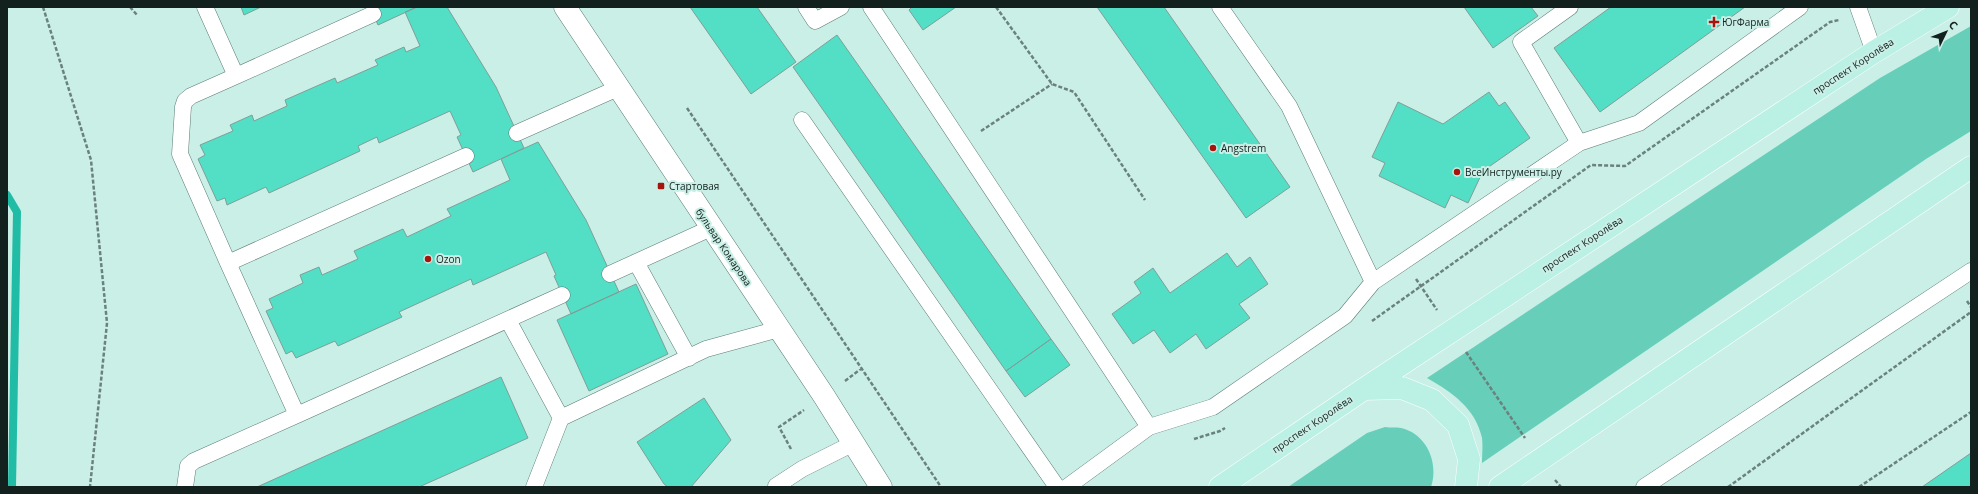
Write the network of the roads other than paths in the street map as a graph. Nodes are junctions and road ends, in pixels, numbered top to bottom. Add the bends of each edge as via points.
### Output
1 (205, 7) edge
2 (565, 7) edge
3 (806, 7) edge
4 (840, 7) edge
5 (870, 7) edge
6 (1220, 7) edge
7 (1570, 7) edge
8 (1800, 7) edge
9 (1948, 7) edge
10 (1860, 12) edge
11 (373, 14) dead end
12 (1874, 52) junction
13 (236, 76) junction
14 (618, 88) junction
15 (802, 120) dead end
16 (517, 133) dead end
17 (1579, 143) junction
18 (466, 156) dead end
19 (1971, 167) edge
20 (711, 228) junction
21 (636, 262) junction
22 (228, 264) junction
23 (1971, 271) edge
24 (610, 274) dead end
25 (1373, 282) junction
26 (562, 295) dead end
27 (508, 320) junction
28 (779, 328) junction
29 (689, 358) junction
30 (1364, 389) junction
31 (297, 415) junction
32 (561, 418) junction
33 (1148, 427) junction
34 (852, 444) junction
35 (185, 487) edge
36 (534, 487) edge
37 (776, 487) edge
38 (881, 487) edge
39 (1057, 487) edge
40 (1067, 487) edge
41 (1220, 487) edge
42 (1466, 487) edge
43 (1500, 487) edge
44 (1644, 487) edge

1 - 13 lane
2 - 14 street, бульвар Комарова
3 - 4 lane via 815,21
5 - 33 lane
6 - 25 lane via 1289,106
7 - 17 lane via 1521,42
8 - 17 lane via 1639,123
9 - 12 main road, проспект Королёва
10 - 12 lane
11 - 13 lane
12 - 30 main road, проспект Королёва
13 - 22 lane via 185,101 179,145 183,164
14 - 16 lane
14 - 20 street, бульвар Комарова
15 - 39 lane
17 - 25 lane
18 - 22 lane
19 - 43 main road
20 - 21 lane
20 - 28 street, бульвар Комарова
21 - 24 lane
21 - 29 lane
22 - 31 lane
23 - 44 lane
25 - 33 lane via 1345,316 1213,407
26 - 27 lane
27 - 31 lane
27 - 32 lane
28 - 29 lane via 706,349
28 - 34 street, бульвар Комарова
29 - 32 lane
30 - 41 main road, проспект Королёва
30 - 42 main road via 1402,388 1432,400 1458,425 1469,459
31 - 35 lane via 194,462 188,466
32 - 36 lane
33 - 40 lane
34 - 37 lane via 802,469
34 - 38 street, бульвар Комарова

